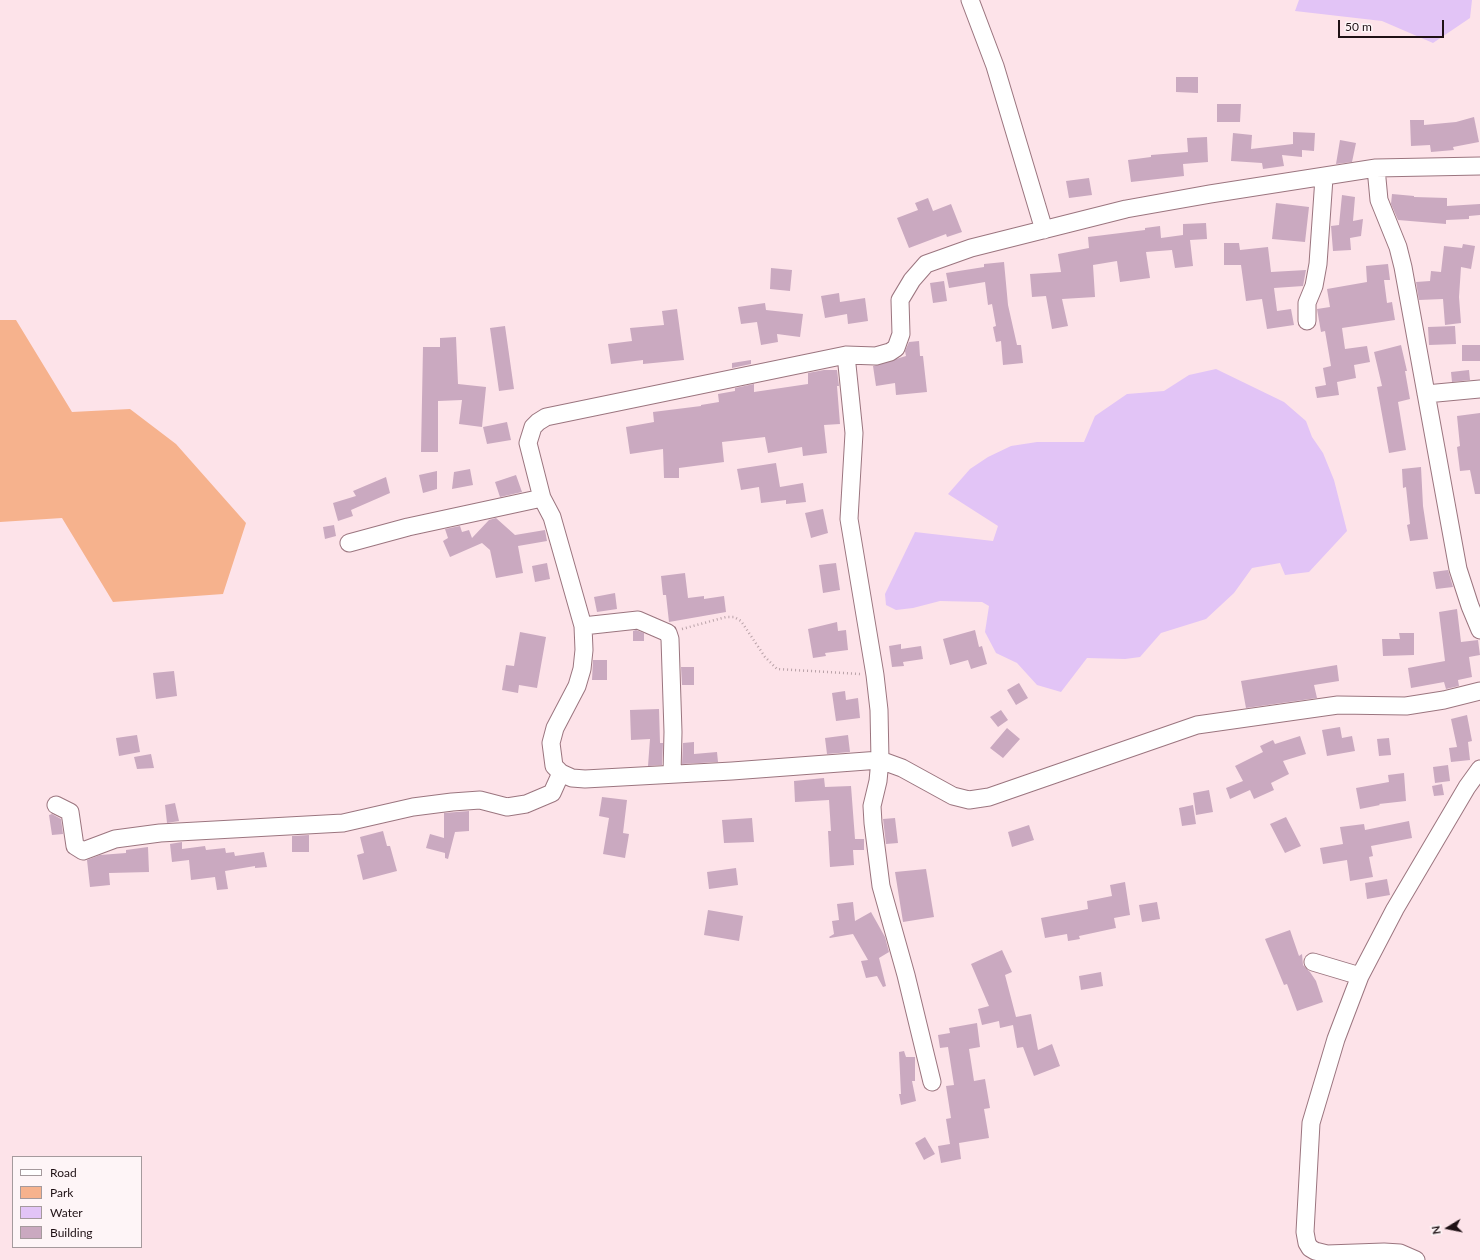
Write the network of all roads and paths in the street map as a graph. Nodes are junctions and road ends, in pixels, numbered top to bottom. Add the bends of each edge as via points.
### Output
1 (970, 0) edge
2 (1480, 166) edge
3 (1376, 168) junction
4 (1324, 178) junction
5 (1044, 230) junction
6 (1307, 322) dead end
7 (846, 355) junction
8 (1480, 389) edge
9 (1426, 394) junction
10 (542, 498) junction
11 (349, 543) dead end
12 (583, 626) junction
13 (1480, 630) edge
14 (668, 633) junction
15 (875, 675) junction
16 (1480, 691) edge
17 (880, 760) junction
18 (1480, 769) edge
19 (561, 773) junction
20 (672, 774) junction
21 (56, 805) dead end
22 (1312, 962) dead end
23 (1360, 976) junction
24 (932, 1082) dead end
25 (1416, 1260) edge

1 - 5 street via 995,66
2 - 3 street
3 - 4 street
3 - 9 street via 1379,200 1398,247 1403,267
4 - 5 street via 1172,201
4 - 6 street via 1318,264 1314,286 1307,303
5 - 7 street via 971,248 926,264 900,300 901,334 896,348 876,356
7 - 10 street via 546,417 533,427 528,442
7 - 15 street via 854,433 849,519
8 - 9 street
9 - 13 street via 1456,562
10 - 11 street via 408,527
10 - 12 street via 552,517
12 - 14 street via 638,620
12 - 19 street via 582,669 551,743 554,766
14 - 15 path via 734,617 741,621 765,657 777,669
14 - 20 street via 673,732
15 - 17 street
16 - 17 street via 1406,706 1338,705 1197,725 989,797 970,800 953,796 902,768
17 - 20 street
17 - 24 street via 872,813 881,886
18 - 23 street via 1395,909
19 - 20 street via 572,778 585,779
19 - 21 street via 552,793 526,804 507,807 480,800 452,802 413,807 343,823 160,833 123,838 83,851 75,846 70,812
22 - 23 street
23 - 25 street via 1336,1039 1311,1123 1305,1232 1307,1243 1310,1248 1321,1253 1400,1253

